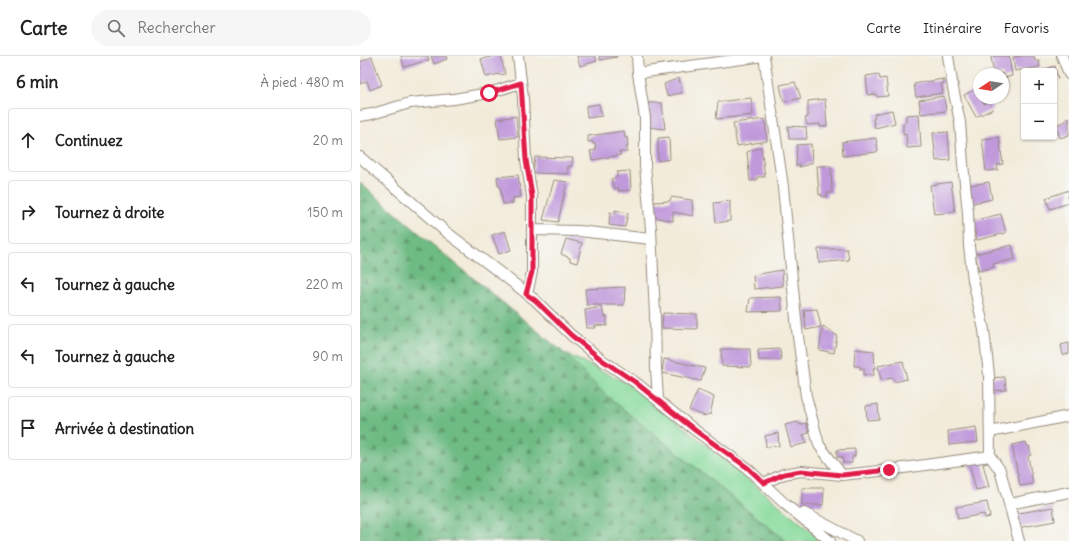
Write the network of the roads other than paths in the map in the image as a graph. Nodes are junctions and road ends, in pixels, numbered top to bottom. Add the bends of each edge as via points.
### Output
1 (518, 56) edge
2 (637, 56) edge
3 (764, 56) edge
4 (948, 56) edge
5 (1062, 56) edge
6 (638, 73) junction
7 (1069, 74) edge
8 (521, 83) junction
9 (360, 116) edge
10 (360, 157) edge
11 (532, 230) junction
12 (651, 239) junction
13 (526, 294) junction
14 (658, 400) junction
15 (1069, 416) edge
16 (990, 432) junction
17 (990, 456) junction
18 (842, 475) junction
19 (764, 483) junction
20 (1069, 492) edge
21 (785, 504) junction
22 (1009, 504) junction
23 (830, 541) edge
24 (857, 541) edge
25 (1019, 541) edge

1 - 8 street
2 - 6 street
3 - 6 street
3 - 18 street via 783,187 806,396 819,444
4 - 16 street via 960,122 973,280 984,330 989,375
5 - 7 street
6 - 12 street via 645,118 645,166
8 - 9 street via 489,93 410,103
8 - 11 street via 526,160 532,196
10 - 13 street via 445,231
11 - 12 street via 579,231
11 - 13 street via 532,272
12 - 14 street
13 - 14 street via 602,360
14 - 19 street
15 - 16 street
16 - 17 street
17 - 18 street
17 - 22 street via 1000,470
18 - 19 street via 801,471 784,474
19 - 21 street
20 - 22 street
21 - 23 street
21 - 24 street
22 - 25 street

